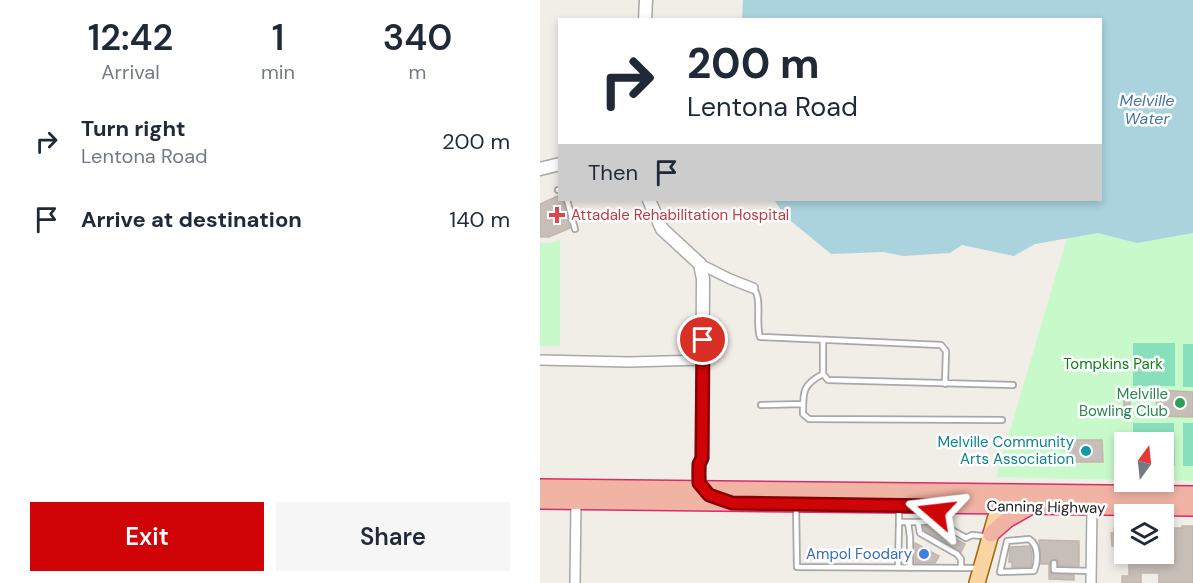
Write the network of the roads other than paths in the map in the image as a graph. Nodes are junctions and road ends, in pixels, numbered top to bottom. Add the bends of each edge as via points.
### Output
1 (646, 0) edge
2 (645, 18) edge
3 (558, 166) edge
4 (540, 169) edge
5 (567, 201) edge
6 (649, 201) edge
7 (575, 230) dead end
8 (700, 264) junction
9 (753, 288) joint
10 (823, 340) junction
11 (540, 360) edge
12 (702, 360) junction
13 (823, 374) junction
14 (945, 384) junction
15 (1013, 386) dead end
16 (803, 404) junction
17 (761, 405) dead end
18 (1002, 420) dead end
19 (540, 487) edge
20 (702, 489) junction
21 (1193, 494) edge
22 (996, 499) junction
23 (540, 501) edge
24 (576, 502) junction
25 (687, 503) junction
26 (732, 503) junction
27 (796, 504) junction
28 (898, 505) junction
29 (937, 506) junction
30 (1031, 507) junction
31 (1092, 507) junction
32 (1193, 508) edge
33 (936, 521) junction
34 (899, 522) junction
35 (908, 522) junction
36 (918, 522) junction
37 (987, 535) junction
38 (1054, 563) dead end
39 (898, 568) junction
40 (910, 568) junction
41 (1091, 571) junction
42 (1000, 572) joint
43 (971, 575) edge
44 (575, 583) edge
45 (1091, 583) edge

1 - 2 street
3 - 4 street
5 - 7 lane
6 - 8 street via 662,229
8 - 9 street
8 - 12 street
9 - 10 lane via 759,299 760,337
10 - 13 lane
10 - 14 lane via 941,345 946,351
11 - 12 street
12 - 20 street via 702,458 706,464 706,483
13 - 14 lane via 828,380
13 - 16 lane via 806,386
14 - 15 lane
16 - 17 lane
16 - 18 lane via 803,414 809,419
19 - 20 highway, Canning Highway
20 - 22 highway, Canning Highway
20 - 25 street
20 - 26 street
21 - 22 highway, Canning Highway
22 - 29 highway, Canning Highway
22 - 30 highway, Canning Highway
22 - 37 main road
23 - 24 highway, Canning Highway
24 - 25 highway, Canning Highway
24 - 44 street
25 - 26 highway, Canning Highway
26 - 27 highway, Canning Highway
27 - 28 highway, Canning Highway
27 - 39 lane via 797,567
28 - 29 highway, Canning Highway
28 - 34 lane
29 - 33 lane
30 - 31 highway, Canning Highway
30 - 37 highway
31 - 32 highway, Canning Highway
31 - 41 street
33 - 36 lane
33 - 37 lane via 966,538 972,534
34 - 35 lane
34 - 39 lane
35 - 36 lane
35 - 40 lane
36 - 43 lane via 920,534 957,554
37 - 43 main road
38 - 41 lane via 1054,570
39 - 40 lane
40 - 43 lane
41 - 45 street
42 - 42 lane via 1007,541 1029,539 1035,544 1034,571

